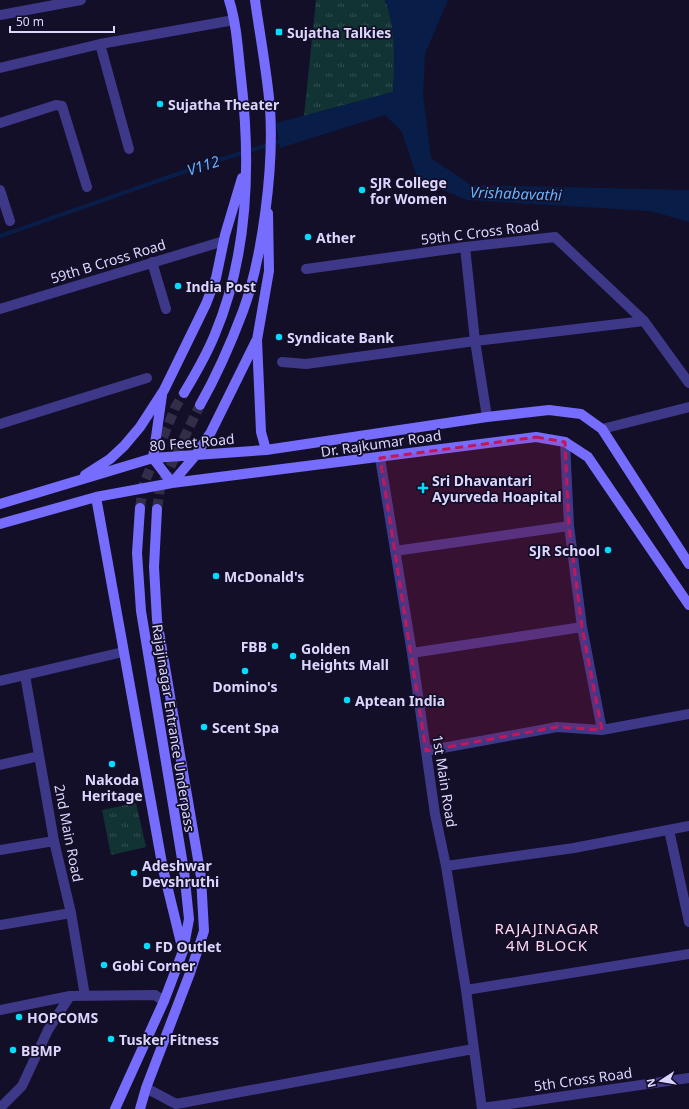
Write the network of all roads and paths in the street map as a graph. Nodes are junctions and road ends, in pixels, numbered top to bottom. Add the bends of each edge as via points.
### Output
1 (81, 0) edge
2 (229, 0) edge
3 (256, 0) edge
4 (0, 15) edge
5 (234, 20) junction
6 (100, 44) junction
7 (0, 68) edge
8 (0, 123) edge
9 (129, 149) dead end
10 (246, 167) junction
11 (87, 187) dead end
12 (0, 190) edge
13 (267, 193) junction
14 (10, 221) dead end
15 (224, 241) junction
16 (464, 246) junction
17 (152, 262) junction
18 (306, 269) dead end
19 (0, 309) edge
20 (166, 309) dead end
21 (644, 321) junction
22 (257, 340) junction
23 (475, 341) junction
24 (282, 362) dead end
25 (147, 378) dead end
26 (689, 383) edge
27 (164, 390) junction
28 (184, 392) tunnel mouth
29 (200, 405) tunnel mouth
30 (689, 407) edge
31 (487, 416) junction
32 (0, 424) edge
33 (602, 429) junction
34 (564, 442) junction
35 (266, 450) junction
36 (195, 456) junction
37 (153, 458) junction
38 (380, 458) junction
39 (75, 482) junction
40 (172, 483) junction
41 (96, 497) junction
42 (0, 504) edge
43 (140, 508) tunnel mouth
44 (157, 509) tunnel mouth
45 (0, 524) edge
46 (569, 526) junction
47 (395, 551) junction
48 (689, 564) edge
49 (689, 604) edge
50 (582, 627) junction
51 (123, 652) junction
52 (412, 653) junction
53 (25, 675) junction
54 (0, 681) edge
55 (689, 714) edge
56 (602, 730) junction
57 (426, 750) junction
58 (39, 756) junction
59 (0, 765) edge
60 (689, 826) edge
61 (669, 830) junction
62 (54, 841) junction
63 (0, 850) edge
64 (446, 866) junction
65 (71, 914) junction
66 (689, 922) edge
67 (0, 925) edge
68 (183, 951) junction
69 (689, 954) edge
70 (466, 990) junction
71 (70, 996) junction
72 (84, 996) junction
73 (164, 1001) junction
74 (0, 1010) edge
75 (473, 1049) junction
76 (689, 1078) edge
77 (146, 1088) junction
78 (177, 1107) edge
79 (0, 1108) edge
80 (482, 1108) edge
81 (115, 1109) edge
82 (140, 1109) edge

1 - 4 street
2 - 5 main road
3 - 13 main road via 270,108
5 - 6 street
5 - 10 main road via 246,125
6 - 7 street
6 - 9 street
8 - 11 street via 56,105 62,106
10 - 15 main road
10 - 28 main road via 245,212 235,271 216,333 204,360
12 - 14 street
13 - 22 main road via 269,271
13 - 29 main road via 259,247 243,311 216,375
15 - 17 street, 59th B Cross Road
15 - 27 main road via 216,278 206,304
16 - 18 street, 59th C Cross Road
16 - 21 street, 59th C Cross Road via 555,237
16 - 23 street
17 - 19 street, 59th B Cross Road
17 - 20 street
21 - 23 street
21 - 26 street, 59th C Cross Road
22 - 35 main road via 261,432
22 - 36 main road via 214,428
23 - 24 street via 306,364
23 - 31 street
25 - 32 street
27 - 37 main road
27 - 39 main road via 124,446 110,459
30 - 33 street
31 - 33 main road, Dr. Rajkumar Road via 549,410 581,414
31 - 35 main road, Dr. Rajkumar Road
33 - 48 main road, Dr. Rajkumar Road
34 - 38 main road, Dr. Rajkumar Road via 536,437
34 - 46 street
34 - 49 main road, Dr. Rajkumar Road via 588,457
35 - 36 main road, 80 Feet Road
36 - 37 main road, 80 Feet Road
36 - 40 main road
37 - 39 main road, 80 Feet Road
37 - 40 main road
38 - 40 main road, Dr. Rajkumar Road
38 - 47 street, 1st Main Road
39 - 42 main road
40 - 41 main road, Dr. Rajkumar Road
41 - 45 main road, Dr. Rajkumar Road
41 - 51 main road
43 - 68 main road, Rajajinagar Entrance Underpass via 137,538 138,585 184,871 189,919
44 - 77 main road, Rajajinagar Entrance Underpass via 154,567 157,620 201,877 204,931
46 - 47 street
46 - 50 street
47 - 52 street, 1st Main Road
50 - 52 street
50 - 56 street
51 - 53 street
51 - 68 main road via 163,869
52 - 57 street, 1st Main Road
53 - 54 street
53 - 58 street, 2nd Main Road
55 - 56 street
56 - 57 street via 557,727
57 - 64 street, 1st Main Road via 435,814
58 - 59 street
58 - 62 street, 2nd Main Road
60 - 61 street
61 - 64 street via 574,848
61 - 66 street
62 - 63 street
62 - 65 street, 2nd Main Road
64 - 70 street, 1st Main Road
65 - 67 street
65 - 72 street, 2nd Main Road
68 - 73 main road, Rajajinagar Entrance Underpass
69 - 70 street
70 - 75 street, 1st Main Road
71 - 72 street
71 - 74 street
71 - 79 street via 48,1030 22,1086
72 - 73 street via 155,995
73 - 81 main road, Rajajinagar Entrance Underpass
75 - 78 street
75 - 80 street, 1st Main Road
76 - 80 street, 5th Cross Road
77 - 78 street
77 - 82 main road

